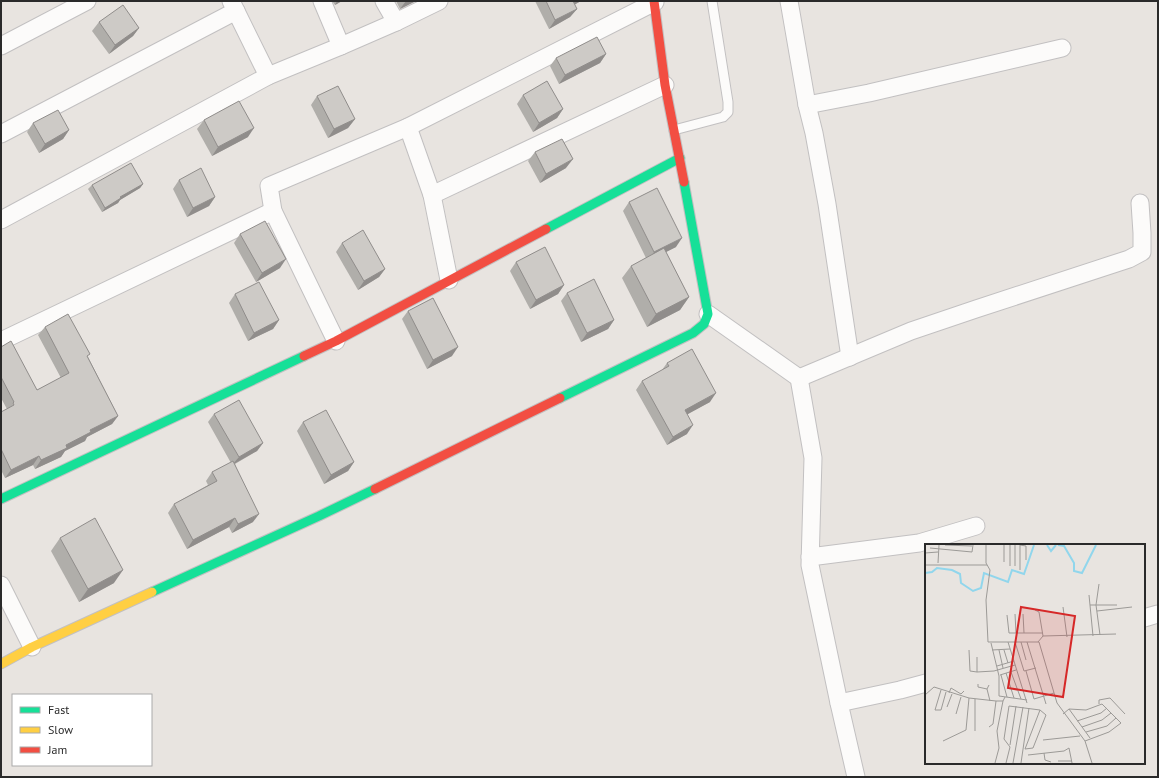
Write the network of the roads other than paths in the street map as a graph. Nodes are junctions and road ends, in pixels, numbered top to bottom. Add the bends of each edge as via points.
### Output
1 (87, 1) edge
2 (322, 1) edge
3 (384, 1) edge
4 (439, 1) edge
5 (712, 1) edge
6 (789, 1) edge
7 (654, 2) edge
8 (233, 6) edge
9 (396, 22) junction
10 (1, 46) edge
11 (341, 46) junction
12 (1062, 48) dead end
13 (268, 76) junction
14 (665, 85) junction
15 (806, 105) junction
16 (408, 127) junction
17 (674, 130) junction
18 (1, 134) edge
19 (680, 158) junction
20 (432, 195) junction
21 (1140, 203) dead end
22 (272, 211) junction
23 (1, 220) edge
24 (449, 280) junction
25 (708, 314) junction
26 (336, 341) junction
27 (1, 342) edge
28 (850, 357) junction
29 (799, 378) junction
30 (1, 499) edge
31 (976, 526) dead end
32 (810, 557) junction
33 (1, 585) edge
34 (1158, 614) edge
35 (1145, 618) edge
36 (32, 647) junction
37 (1, 664) edge
38 (925, 683) edge
39 (839, 703) junction
40 (856, 777) edge

1 - 10 street
2 - 11 street
3 - 9 street
4 - 9 street
5 - 17 lane via 728,112 724,117
6 - 15 street
7 - 14 street
7 - 16 street
8 - 13 street
8 - 18 street
9 - 11 street
11 - 13 street
12 - 15 street
13 - 23 street
14 - 17 street
14 - 20 street
15 - 28 street via 814,133 827,204
16 - 20 street
16 - 22 street via 269,186
17 - 19 street
19 - 24 street
19 - 25 street
20 - 24 street
21 - 28 street via 1142,252 1129,259 969,311
22 - 26 street
22 - 27 street
24 - 26 street
25 - 29 street
25 - 36 street via 704,324 686,337 319,516
26 - 30 street
28 - 29 street
29 - 32 street via 813,458
31 - 32 street via 919,543
32 - 39 street
33 - 36 street
34 - 35 street
36 - 37 street
38 - 39 street
39 - 40 street

